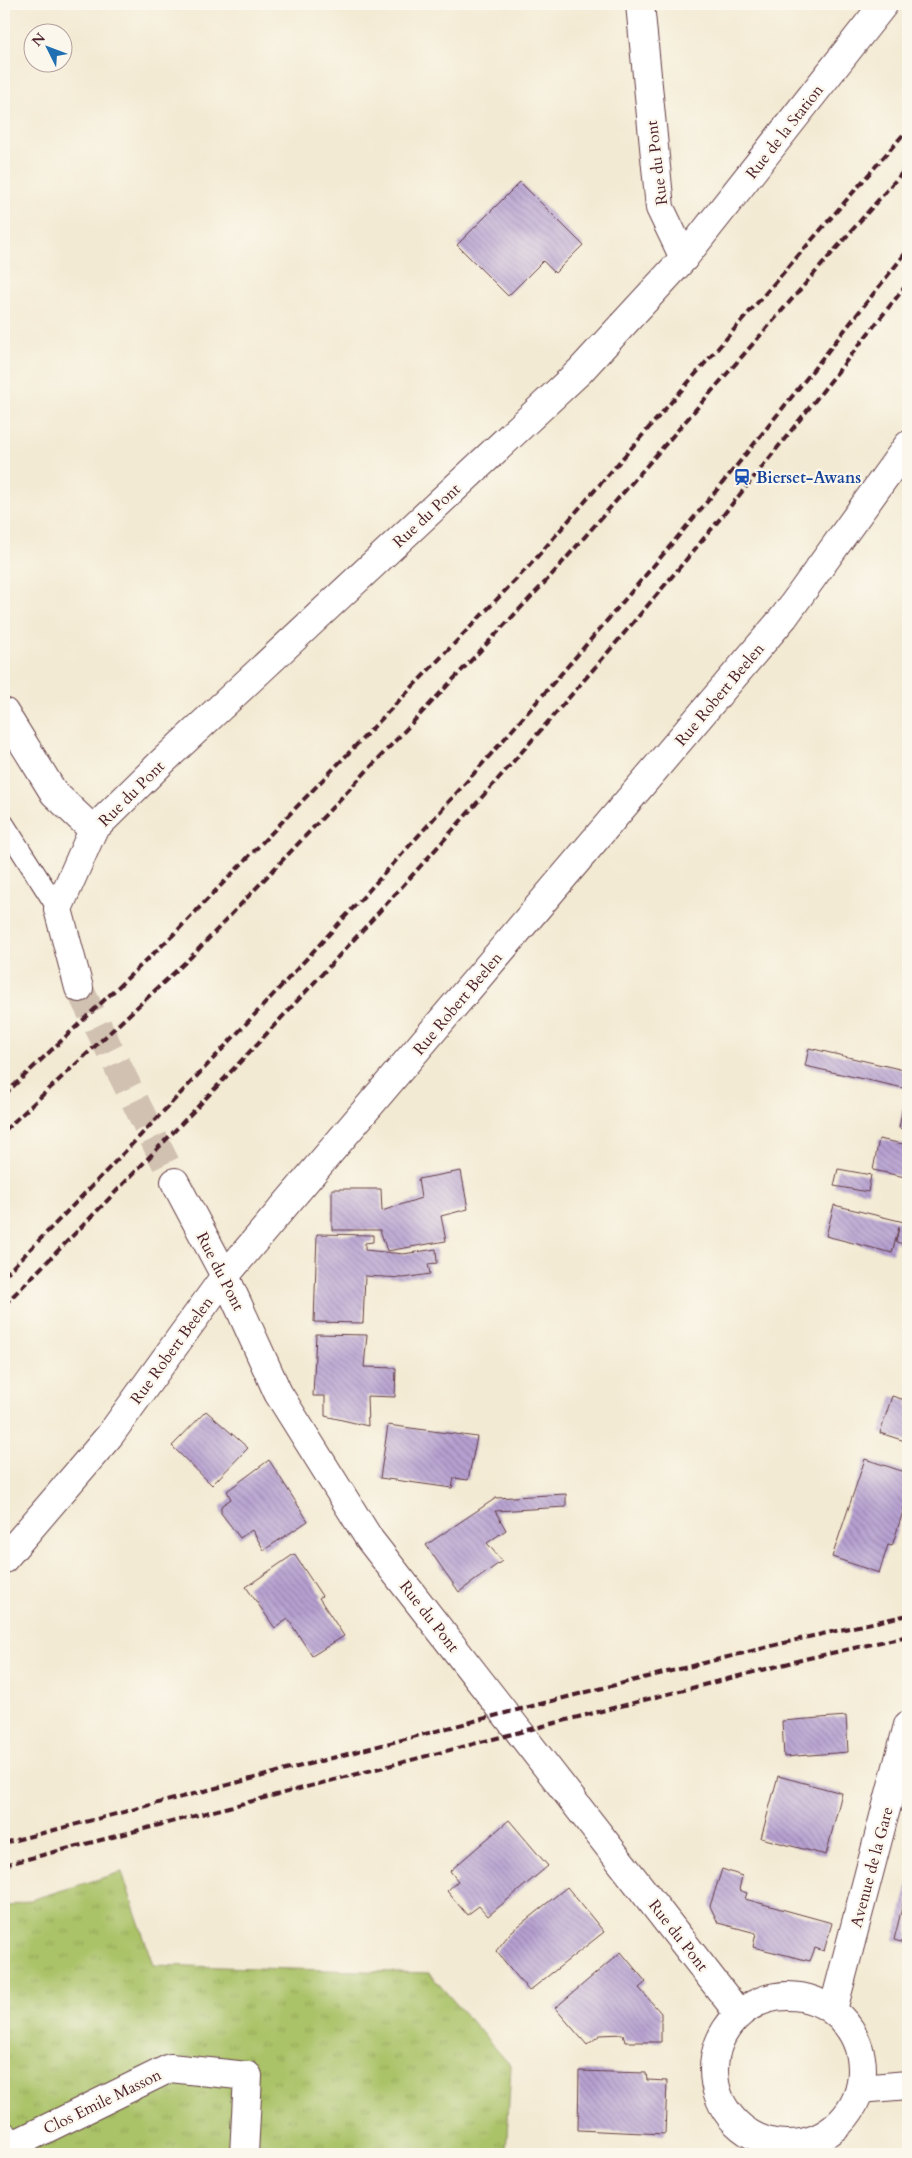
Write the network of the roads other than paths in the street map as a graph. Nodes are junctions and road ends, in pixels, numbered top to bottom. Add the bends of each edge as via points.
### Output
1 (640, 4) edge
2 (884, 4) edge
3 (684, 258) junction
4 (908, 445) edge
5 (4, 712) edge
6 (4, 824) edge
7 (93, 830) junction
8 (58, 909) junction
9 (79, 988) tunnel mouth
10 (175, 1182) tunnel mouth
11 (225, 1276) junction
12 (4, 1559) edge
13 (908, 1725) edge
14 (833, 2010) junction
15 (739, 2014) junction
16 (908, 2085) edge
17 (860, 2089) junction
18 (4, 2136) edge
19 (766, 2148) edge
20 (244, 2154) edge

1 - 3 street, Rue du Pont via 660,208
2 - 3 street, Rue de la Station
3 - 7 street, Rue du Pont via 580,371
4 - 11 street, Rue Robert Beelen via 784,617
5 - 7 street via 54,794
6 - 8 lane
7 - 8 street, Rue du Pont
8 - 9 street
10 - 11 street, Rue du Pont
11 - 12 street, Rue Robert Beelen via 110,1435
11 - 15 street, Rue du Pont via 278,1392 370,1540
13 - 14 street, Avenue de la Gare
14 - 15 street via 800,1996 777,1996 754,2003
14 - 17 street via 853,2033 859,2046 862,2061
15 - 19 street via 721,2038 714,2061 715,2088 726,2111
16 - 17 street
17 - 19 street via 844,2120 817,2139
18 - 20 street, Clos Emile Masson via 13,2145 170,2068 248,2076

